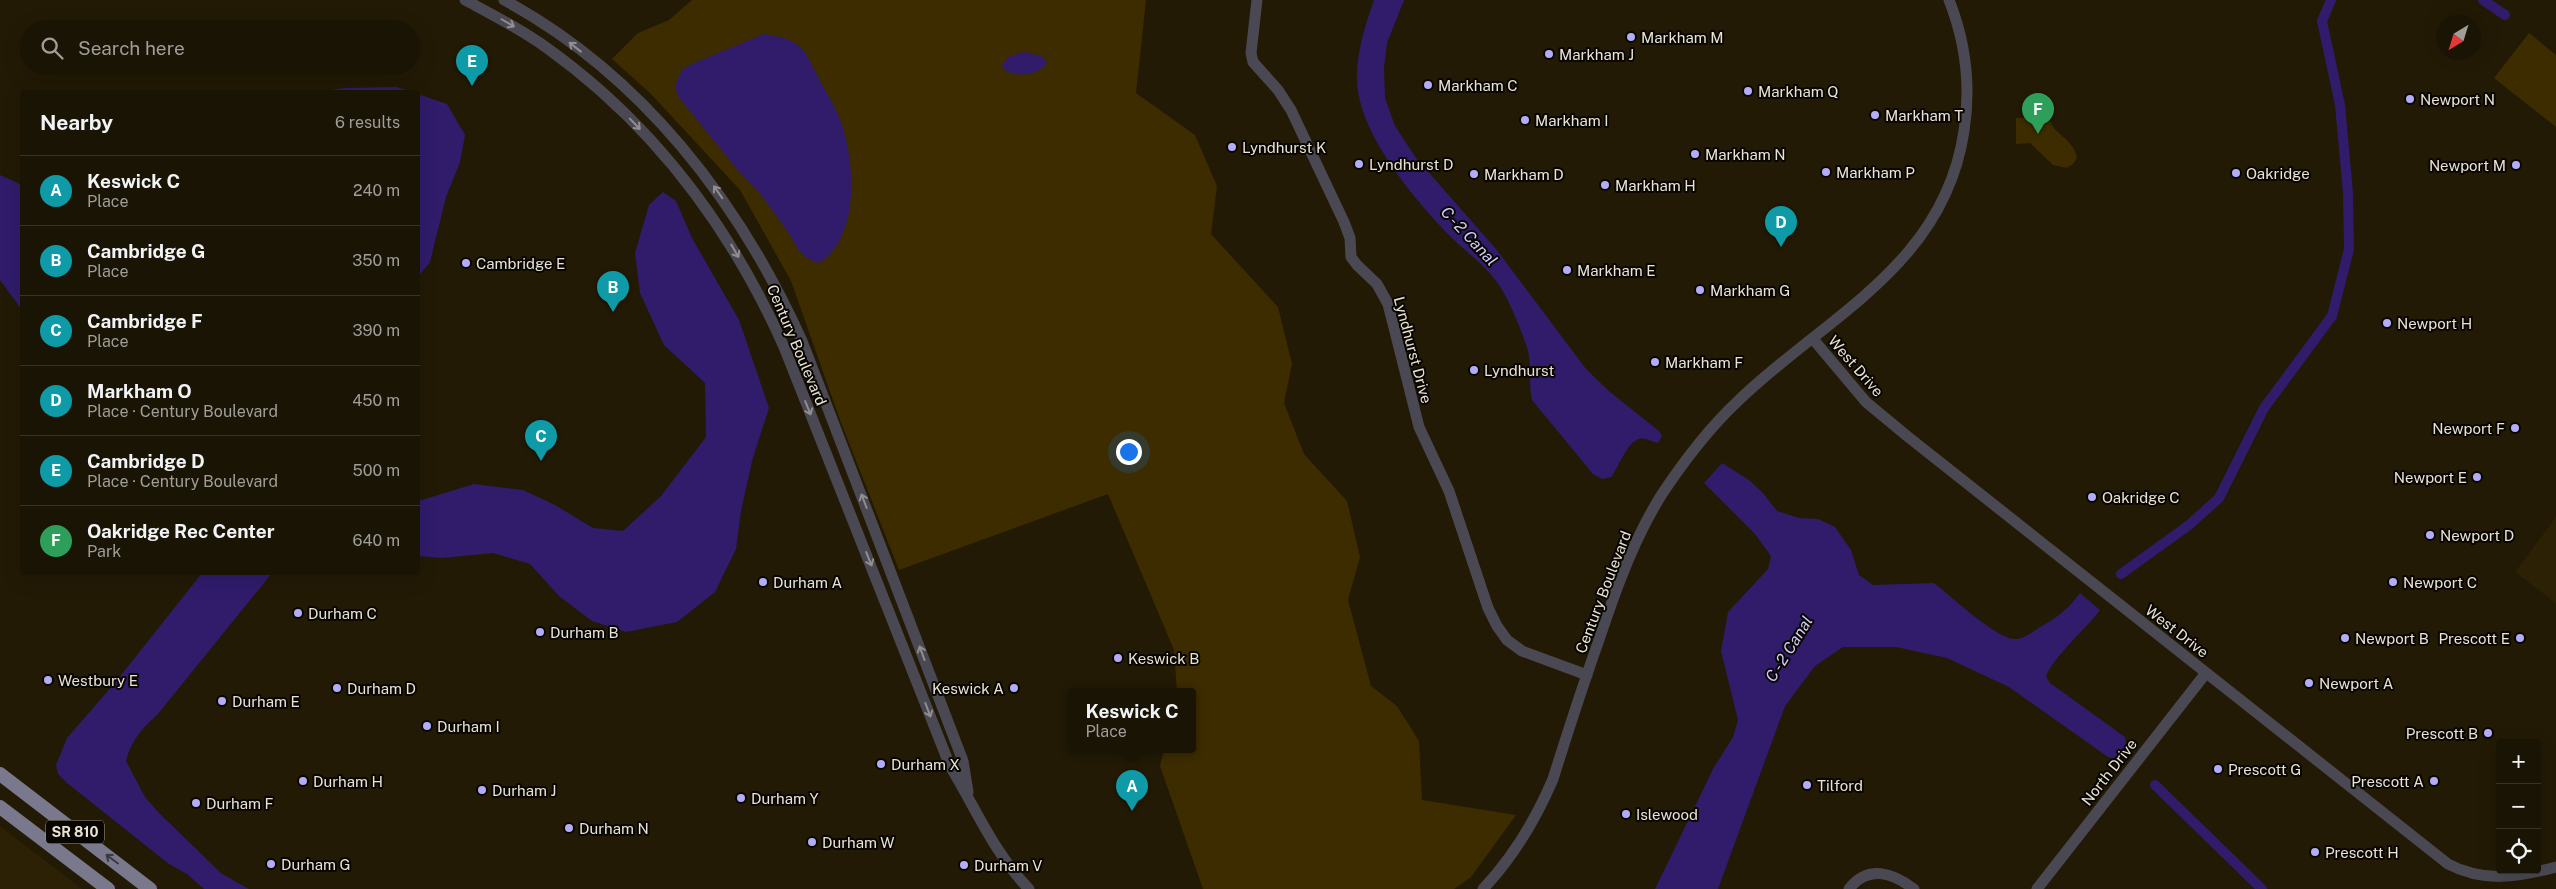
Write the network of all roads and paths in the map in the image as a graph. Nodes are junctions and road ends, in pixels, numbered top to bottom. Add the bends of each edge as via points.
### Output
1 (465, 0) edge
2 (504, 0) edge
3 (1257, 0) edge
4 (1949, 0) edge
5 (1813, 339) junction
6 (2206, 673) junction
7 (1587, 675) junction
8 (0, 774) edge
9 (969, 798) junction
10 (0, 807) edge
11 (2556, 867) edge
12 (1851, 887) edge
13 (108, 889) edge
14 (150, 889) edge
15 (1029, 889) edge
16 (1483, 889) edge
17 (1914, 889) edge
18 (2036, 889) edge

1 -> 9 street, Century Boulevard via 546,47 600,90 663,153 728,238 764,301 784,347 950,766
9 -> 2 street, Century Boulevard via 963,761 802,341 780,292 743,228 698,167 630,93 560,34
3 - 7 street, Lyndhurst Drive via 1251,53 1253,62 1291,110 1344,222 1350,238 1351,257 1377,284 1388,304 1419,427 1448,491 1488,608 1507,640 1522,651
4 - 5 street, Century Boulevard via 1961,38 1968,93 1962,144 1942,203 1918,242 1900,263
5 - 6 street, West Drive via 1866,402
5 - 7 street, Century Boulevard via 1736,403 1687,459 1662,496 1616,589
6 - 11 street, West Drive via 2448,864 2497,878
6 - 18 street, North Drive
7 - 16 street, Century Boulevard via 1553,779 1540,808 1510,856
14 -> 8 main road, SR 810
9 - 15 street, Century Boulevard via 998,851
10 - 13 main road, SR 810
12 - 17 street via 1867,875 1878,872 1900,878

